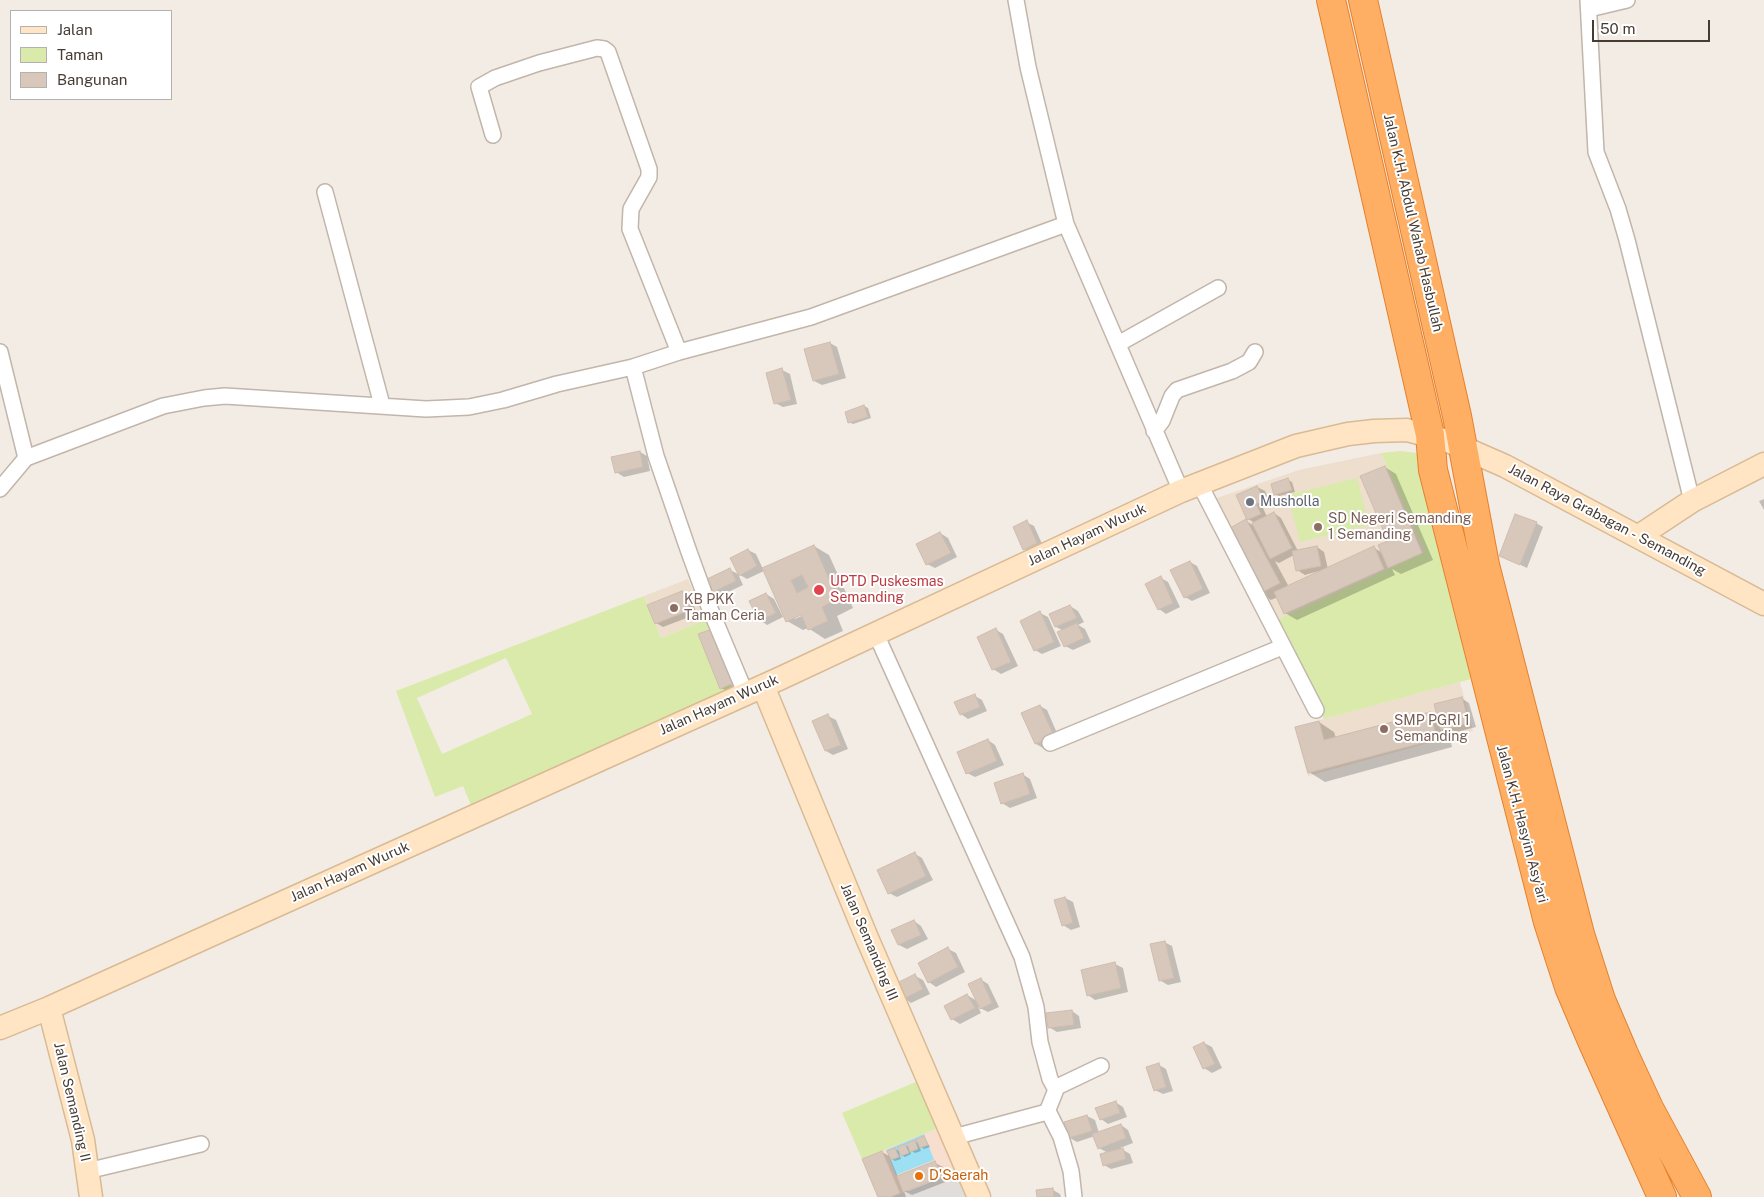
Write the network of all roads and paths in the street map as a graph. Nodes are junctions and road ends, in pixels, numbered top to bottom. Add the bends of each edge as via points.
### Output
1 (1016, 0) edge
2 (1331, 0) edge
3 (1364, 0) edge
4 (1627, 0) edge
5 (1588, 4) edge
6 (493, 134) dead end
7 (325, 192) dead end
8 (1066, 224) junction
9 (1218, 288) dead end
10 (1118, 344) junction
11 (0, 352) edge
12 (679, 352) junction
13 (1255, 352) dead end
14 (633, 366) junction
15 (382, 405) junction
16 (1154, 431) junction
17 (1447, 441) junction
18 (26, 458) junction
19 (1764, 464) edge
20 (1190, 487) junction
21 (0, 489) edge
22 (1692, 501) junction
23 (1639, 536) junction
24 (1764, 604) edge
25 (876, 634) junction
26 (1282, 647) junction
27 (754, 689) junction
28 (1316, 710) dead end
29 (1050, 743) dead end
30 (49, 1008) junction
31 (0, 1028) edge
32 (1101, 1066) dead end
33 (1056, 1090) junction
34 (1048, 1111) junction
35 (954, 1137) junction
36 (202, 1144) dead end
37 (87, 1171) junction
38 (91, 1197) edge
39 (978, 1197) edge
40 (1074, 1197) edge
41 (1662, 1197) edge
42 (1697, 1197) edge

1 - 8 street via 1028,67
2 - 17 highway
3 - 17 highway, Jalan K.H. Abdul Wahab Hasbullah
4 - 5 street
5 - 22 street via 1596,152 1627,240
6 - 12 street via 479,87 539,63 597,48 608,52 649,169 649,177 631,209 630,229
7 - 15 street
8 - 10 street
8 - 12 street via 811,317
9 - 10 street
10 - 16 street
11 - 18 street
12 - 14 street
13 - 16 street via 1249,362 1232,371 1177,390
14 - 15 street via 469,408
14 - 27 street via 656,456 708,604
15 - 18 street via 225,396 204,398 163,406
16 - 20 street
17 - 20 main road, Jalan Hayam Wuruk via 1407,430 1348,434 1296,446
17 - 23 main road, Jalan Raya Grabagan - Semanding
17 - 41 highway, Jalan K.H. Hasyim Asy'ari via 1436,480 1548,922 1569,987
17 - 42 highway, Jalan K.H. Hasyim Asy'ari via 1484,565 1580,934 1601,1000 1649,1108
18 - 21 street
19 - 22 main road
20 - 25 main road, Jalan Hayam Wuruk
20 - 26 street
22 - 23 main road
23 - 24 main road, Jalan Raya Grabagan - Semanding
25 - 27 main road, Jalan Hayam Wuruk
25 - 33 street via 1022,957 1036,1007 1040,1042 1050,1080
26 - 28 street
26 - 29 street
27 - 30 main road, Jalan Hayam Wuruk
27 - 35 main road, Jalan Semanding III
30 - 31 main road, Jalan Hayam Wuruk
30 - 37 main road, Jalan Semanding II via 77,1114
32 - 33 street
33 - 34 street
34 - 35 street
34 - 40 street via 1062,1137
35 - 39 main road, Jalan Semanding III
36 - 37 street
37 - 38 main road, Jalan Semanding II

